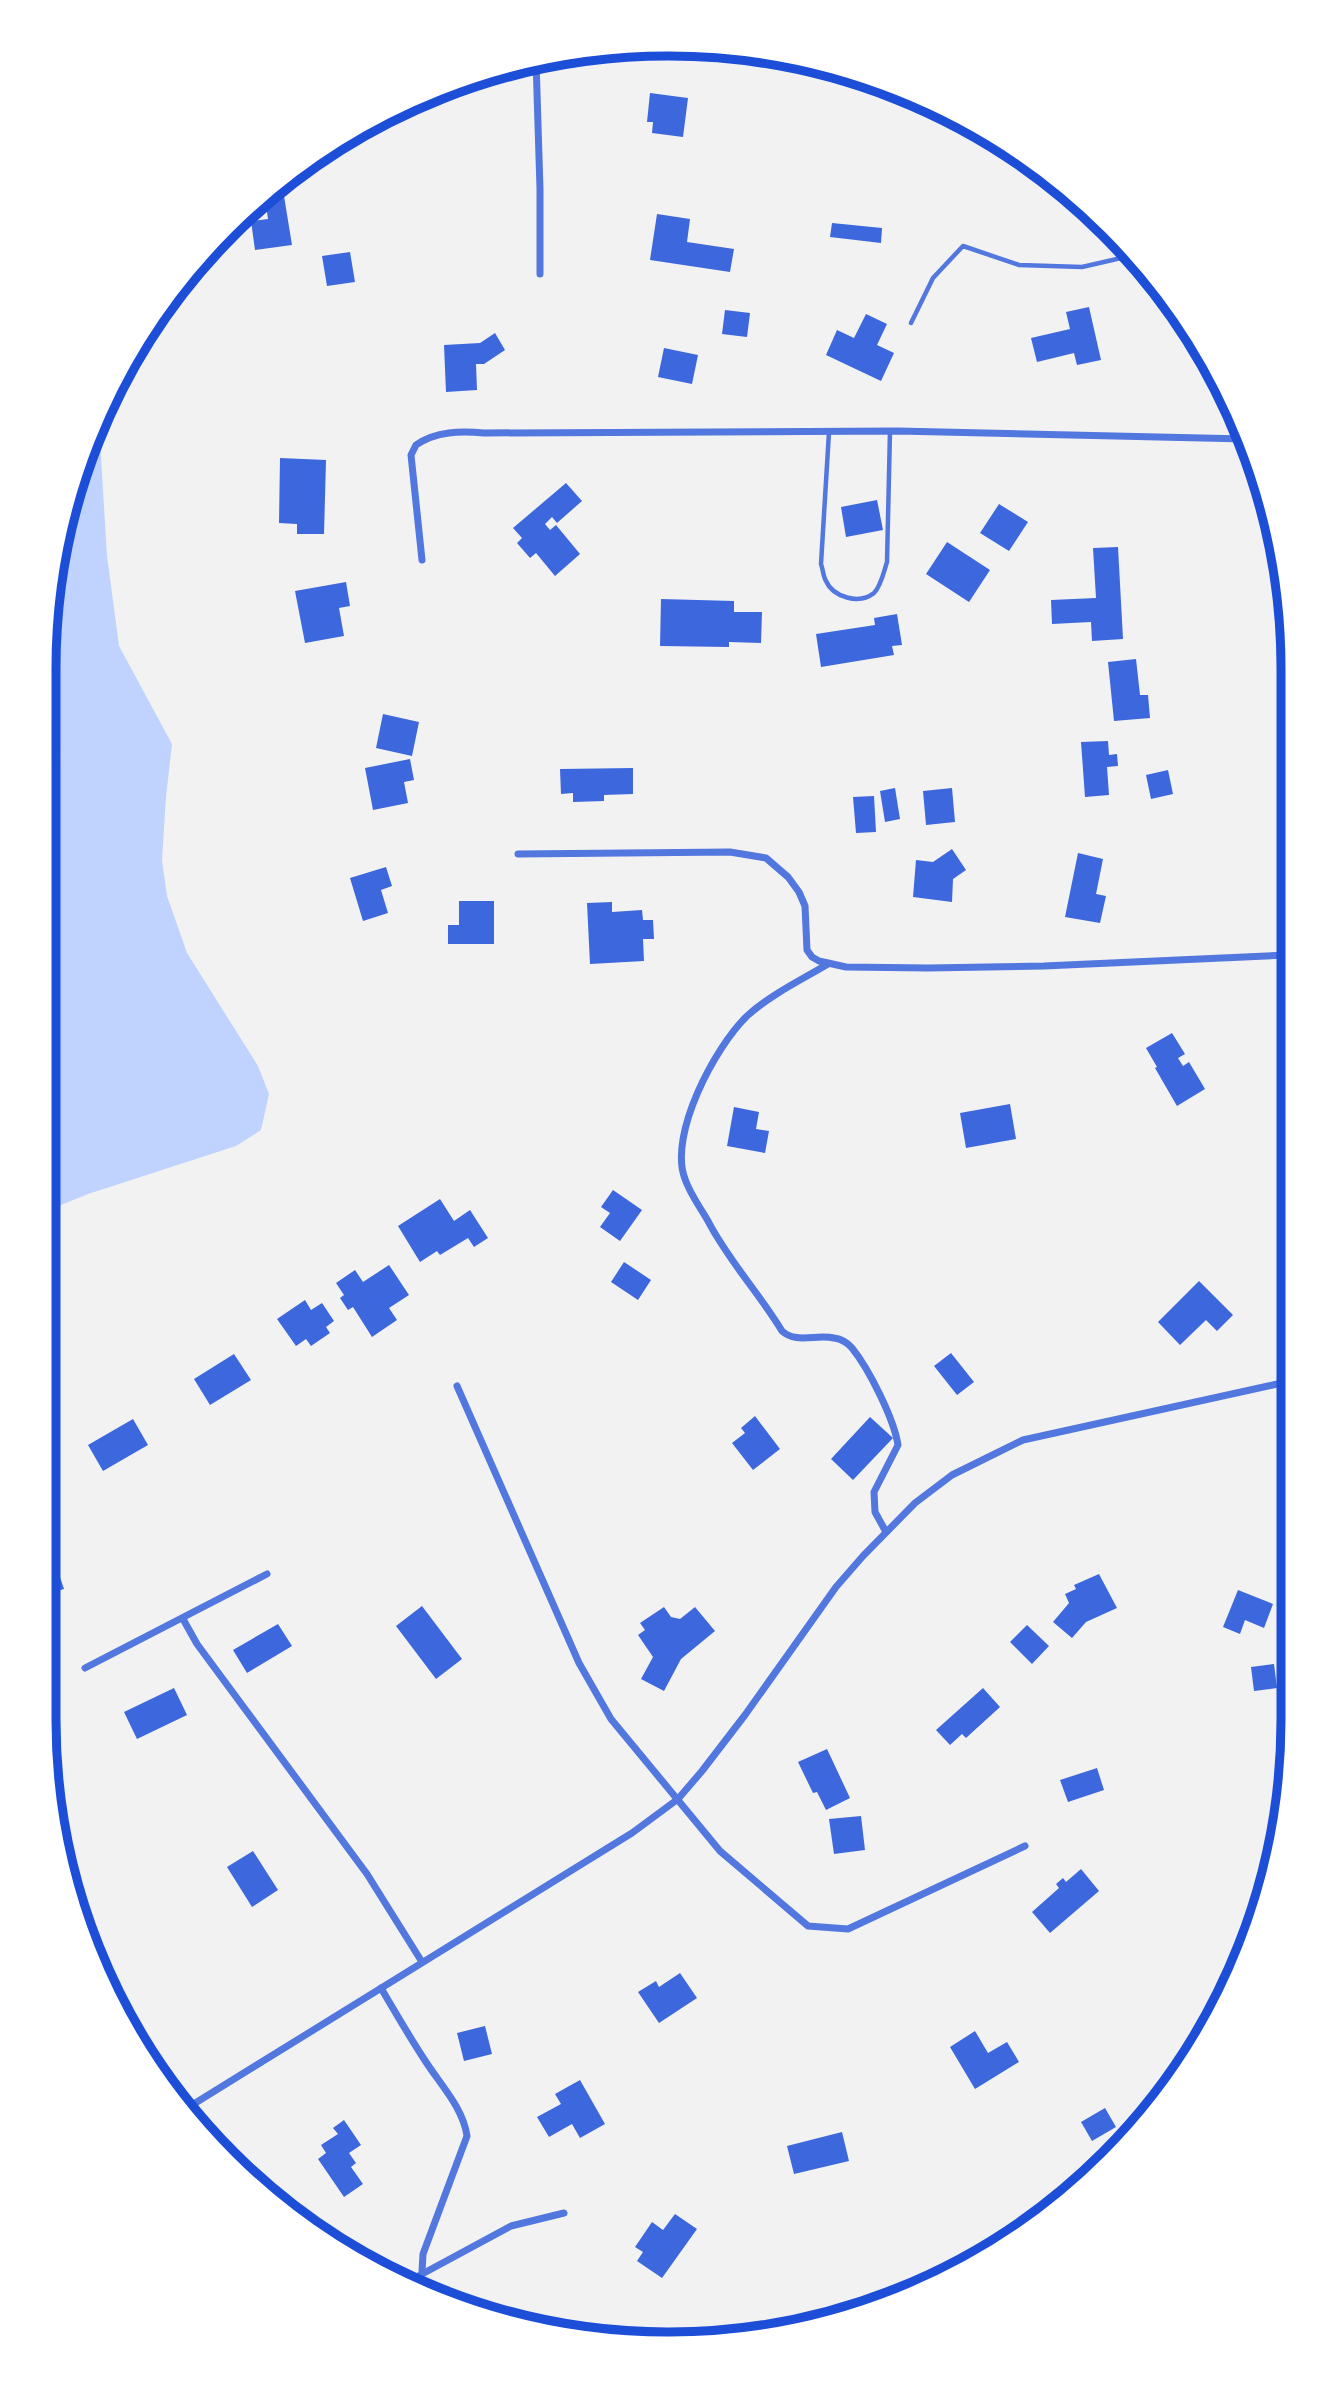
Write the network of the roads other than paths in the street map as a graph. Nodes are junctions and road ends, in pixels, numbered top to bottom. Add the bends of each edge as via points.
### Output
1 (536, 71) edge
2 (1122, 258) edge
3 (540, 274) dead end
4 (911, 323) dead end
5 (890, 431) junction
6 (829, 432) junction
7 (1236, 439) edge
8 (422, 560) dead end
9 (518, 854) dead end
10 (1281, 956) edge
11 (828, 963) junction
12 (1281, 1383) edge
13 (457, 1387) dead end
14 (886, 1532) junction
15 (267, 1574) dead end
16 (183, 1619) junction
17 (85, 1668) dead end
18 (678, 1799) junction
19 (1025, 1846) dead end
20 (422, 1962) junction
21 (381, 1988) junction
22 (193, 2104) edge
23 (564, 2213) dead end
24 (422, 2272) junction
25 (415, 2277) edge

1 - 3 street
2 - 4 lane via 1082,267 1019,265 963,246 933,278
5 - 6 street
5 - 6 lane via 887,562 873,593 860,598 833,591 821,564
5 - 7 street
6 - 8 street via 440,434 416,445 411,456
9 - 11 street via 730,852 766,858 788,877 802,899 807,950
10 - 11 street via 928,968
11 - 14 street via 748,1015 716,1054 687,1121 680,1163 714,1236 782,1331 793,1338 822,1336 845,1341 868,1373 891,1419 898,1445 874,1492 875,1512
12 - 14 street via 1023,1440 952,1475
13 - 18 street via 579,1663 611,1719
14 - 18 street via 836,1587 745,1715
15 - 16 street
16 - 17 street
16 - 20 street via 367,1874
18 - 19 street via 720,1851 808,1926 848,1929
18 - 20 street via 632,1833
20 - 21 street
21 - 22 street
21 - 24 street via 466,2124 467,2136 423,2254
23 - 24 street via 511,2226
24 - 25 street

